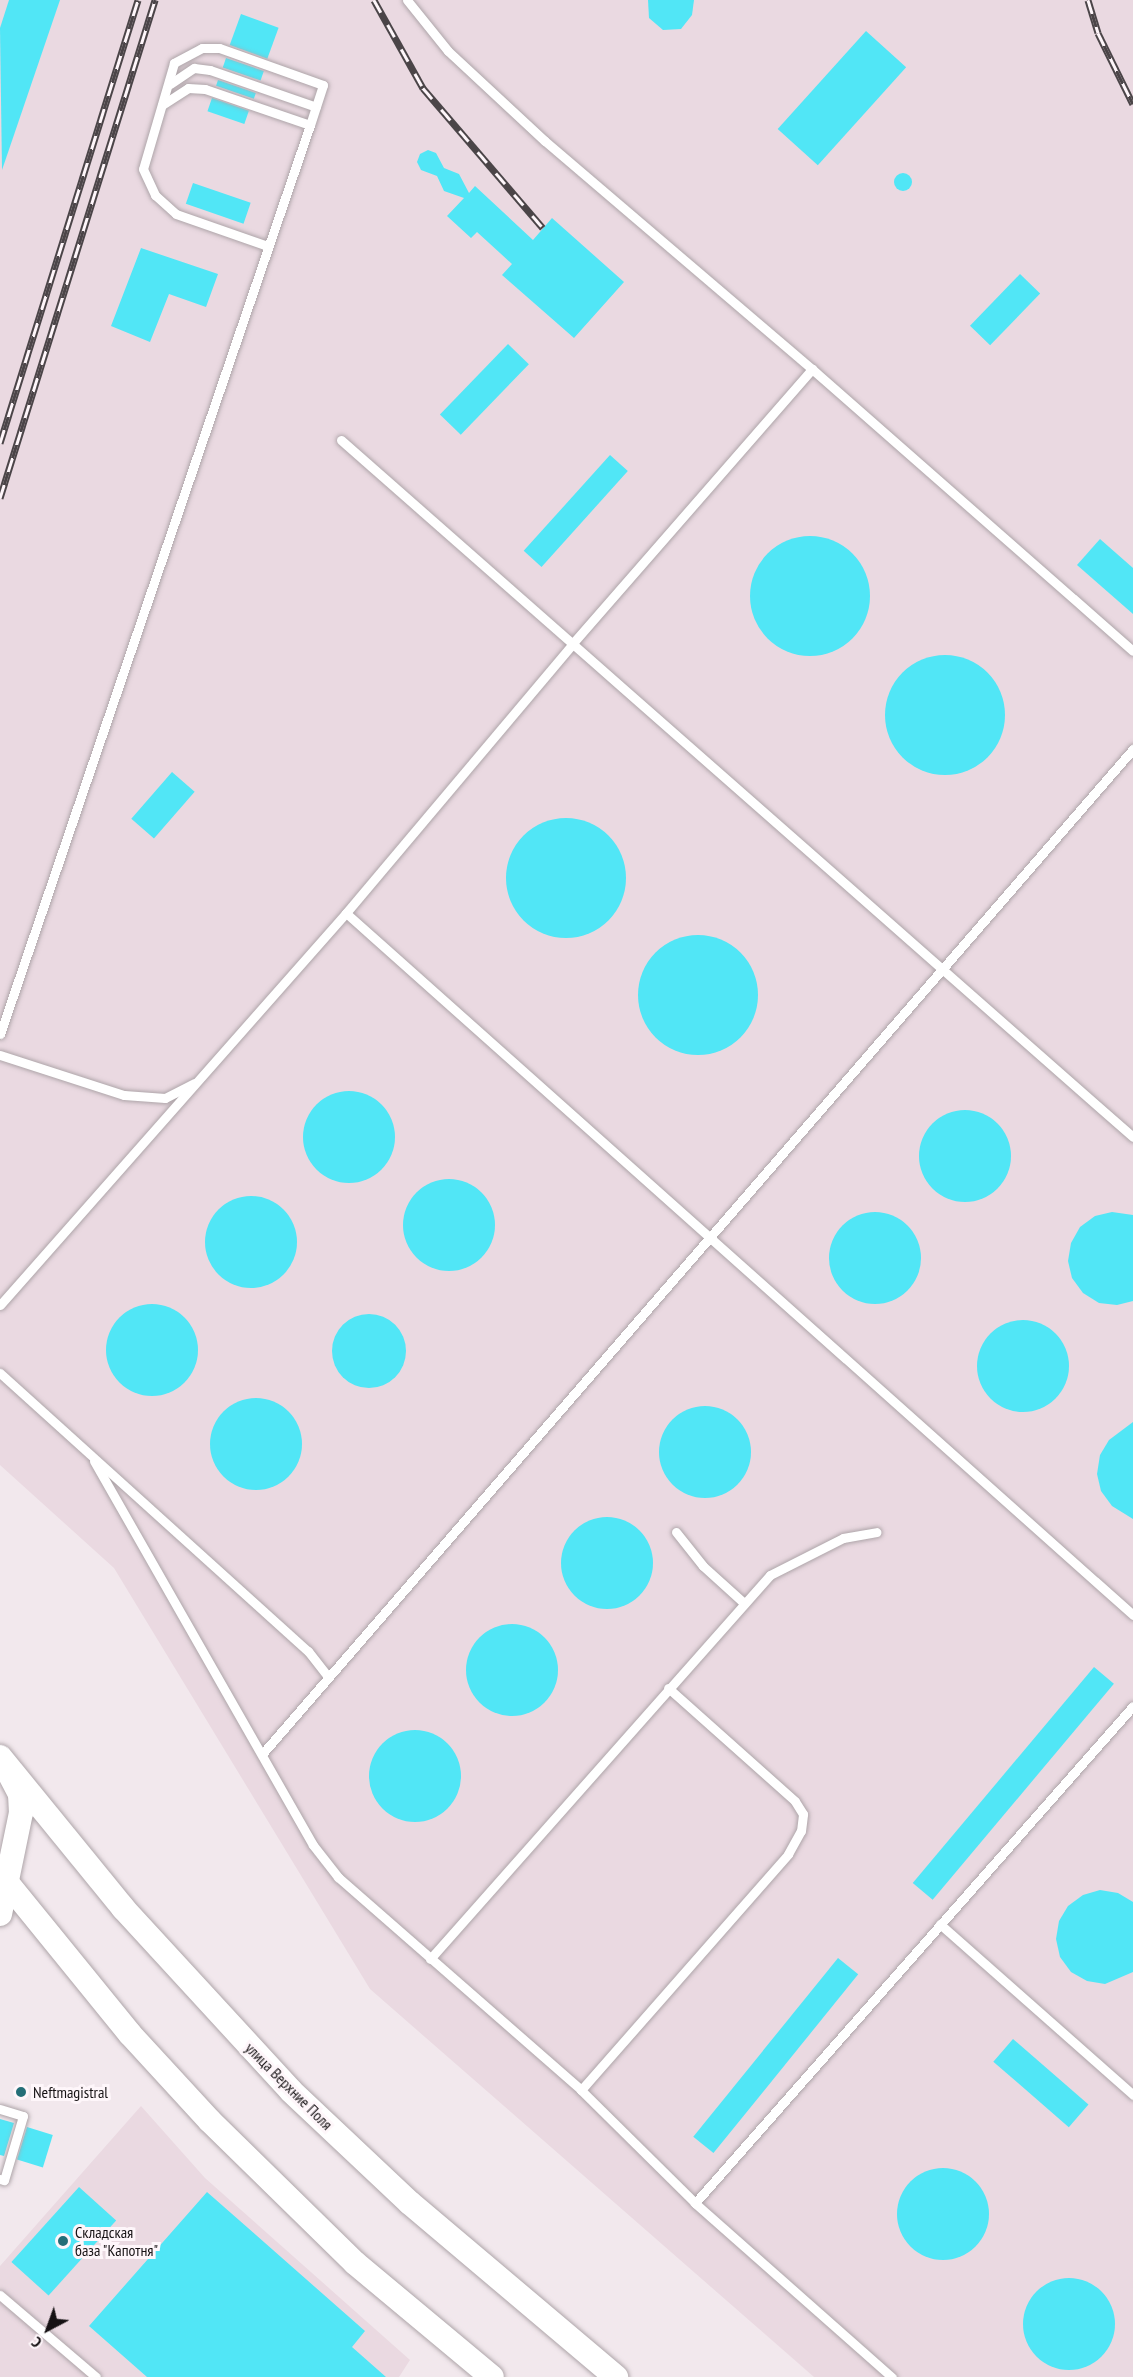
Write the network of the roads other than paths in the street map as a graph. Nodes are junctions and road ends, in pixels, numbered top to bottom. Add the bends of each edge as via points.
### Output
1 (407, 0) edge
2 (168, 86) junction
3 (162, 105) junction
4 (316, 107) junction
5 (309, 125) junction
6 (268, 246) junction
7 (812, 369) junction
8 (342, 440) dead end
9 (573, 644) junction
10 (1133, 651) edge
11 (1133, 749) edge
12 (346, 913) junction
13 (942, 968) junction
14 (0, 1034) edge
15 (0, 1055) edge
16 (198, 1080) junction
17 (1133, 1137) edge
18 (713, 1238) junction
19 (0, 1305) edge
20 (0, 1374) edge
21 (94, 1461) junction
22 (676, 1532) dead end
23 (876, 1532) dead end
24 (744, 1603) junction
25 (1133, 1615) edge
26 (328, 1677) junction
27 (668, 1688) junction
28 (1133, 1706) edge
29 (263, 1753) junction
30 (1, 1757) edge
31 (4, 1880) edge
32 (0, 1914) edge
33 (940, 1924) junction
34 (430, 1959) junction
35 (581, 2090) junction
36 (1133, 2095) edge
37 (0, 2109) edge
38 (0, 2179) edge
39 (695, 2203) junction
40 (0, 2295) edge
41 (96, 2377) edge
42 (492, 2377) edge
43 (616, 2377) edge
44 (892, 2377) edge

1 - 7 lane via 448,51 545,141
2 - 3 lane
2 - 4 lane via 194,68 210,70
2 - 4 lane via 174,63 202,48 219,48 323,85
3 - 5 lane via 188,88 205,89
3 - 6 lane via 143,170 155,195 176,214
4 - 5 lane
5 - 6 lane
6 - 14 lane
7 - 9 lane
7 - 10 lane
8 - 9 lane
9 - 12 lane
9 - 13 lane
11 - 13 lane
12 - 16 lane
12 - 18 lane
13 - 17 lane
13 - 18 lane
15 - 16 lane via 124,1095 165,1098
16 - 19 lane
18 - 25 lane
18 - 26 lane
20 - 21 lane
21 - 26 lane via 308,1651
21 - 29 lane
22 - 24 lane via 703,1566
23 - 24 lane via 843,1538 770,1575
24 - 27 lane
26 - 29 lane
27 - 34 lane
27 - 35 lane via 795,1801 803,1814 801,1831 788,1854
28 - 33 lane
29 - 34 lane via 313,1845 338,1877
30 - 31 main road via 20,1794 21,1813
30 - 43 main road, улица Верхние Поля via 123,1908 291,2091 410,2203
31 - 32 main road
31 - 42 main road via 130,2034 210,2121 355,2263
33 - 36 lane
33 - 39 lane
34 - 35 lane
35 - 39 lane
37 - 38 lane via 23,2116 4,2180
39 - 44 lane
40 - 41 lane

